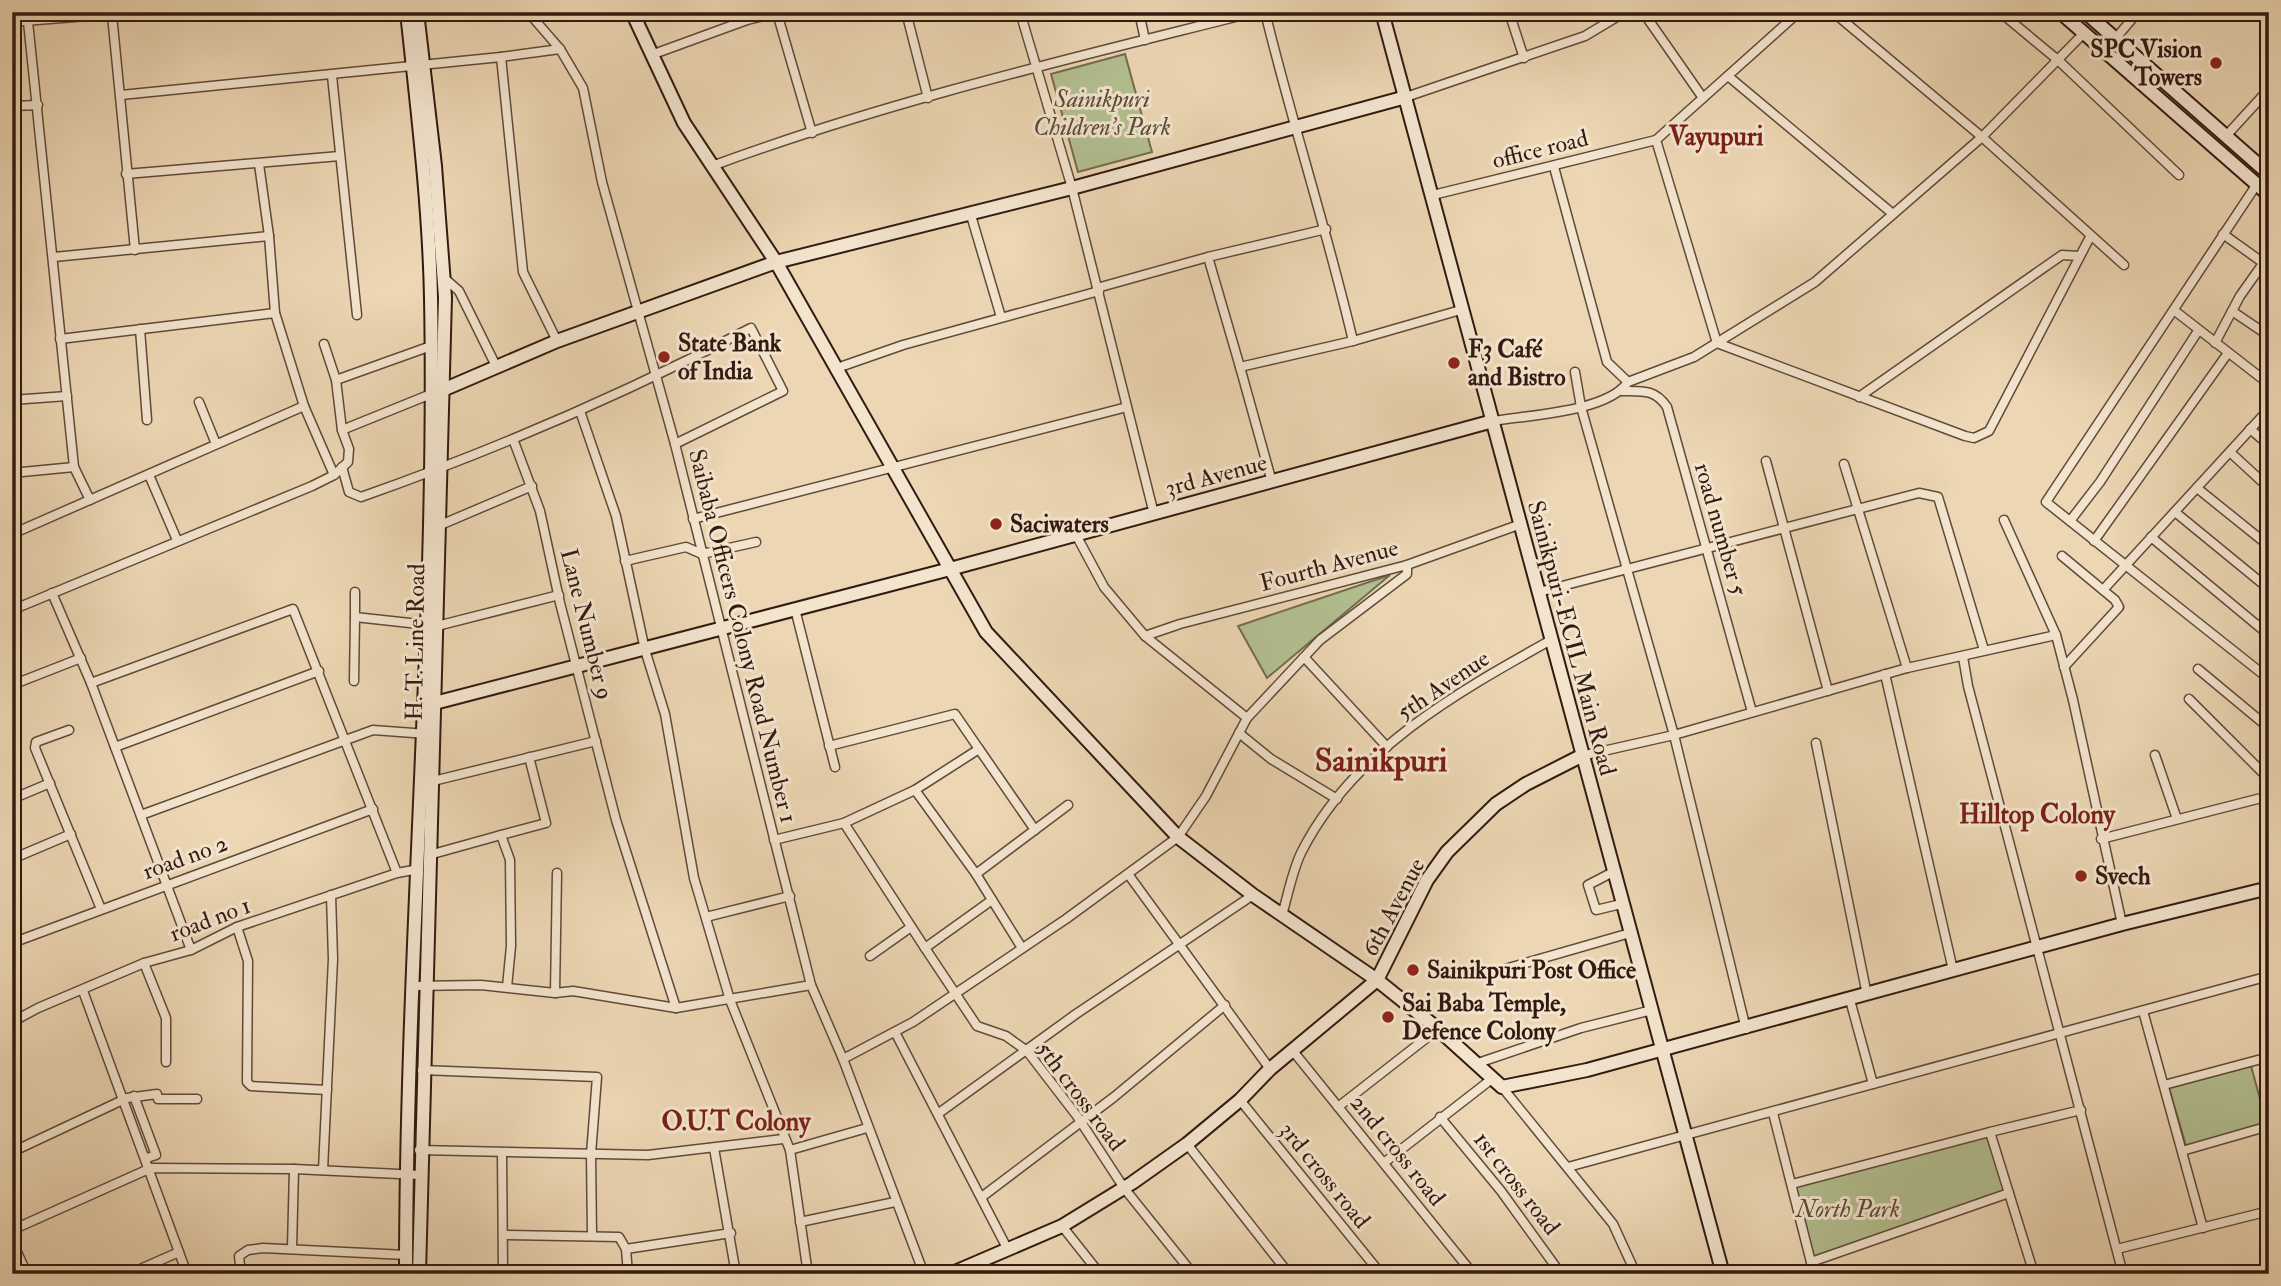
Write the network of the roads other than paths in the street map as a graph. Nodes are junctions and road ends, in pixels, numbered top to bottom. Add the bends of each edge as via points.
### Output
1 (137, 12) edge
2 (407, 12) edge
3 (418, 12) edge
4 (528, 12) edge
5 (632, 12) edge
6 (906, 12) edge
7 (1020, 12) edge
8 (1139, 12) edge
9 (1255, 12) edge
10 (1265, 12) edge
11 (1382, 12) edge
12 (1509, 12) edge
13 (1625, 12) edge
14 (1643, 12) edge
15 (1799, 12) edge
16 (1833, 12) edge
17 (2000, 12) edge
18 (2060, 12) edge
19 (2085, 12) edge
20 (2138, 12) edge
21 (778, 13) edge
22 (112, 15) junction
23 (1616, 16) edge
24 (27, 17) edge
25 (12, 22) edge
26 (2084, 33) junction
27 (2115, 39) junction
28 (1145, 40) junction
29 (560, 49) junction
30 (651, 55) junction
31 (501, 57) junction
32 (1524, 58) junction
33 (2059, 61) junction
34 (418, 66) junction
35 (1036, 70) junction
36 (332, 76) junction
37 (1728, 76) junction
38 (2269, 89) edge
39 (121, 95) junction
40 (1406, 97) junction
41 (928, 98) junction
42 (1703, 98) junction
43 (38, 105) junction
44 (12, 106) edge
45 (1296, 128) junction
46 (812, 133) junction
47 (2226, 136) junction
48 (1982, 137) junction
49 (1656, 140) junction
50 (341, 156) junction
51 (259, 164) junction
52 (712, 166) junction
53 (1554, 167) junction
54 (126, 174) junction
55 (2269, 174) edge
56 (2179, 175) dead end
57 (2257, 184) junction
58 (1072, 188) junction
59 (1433, 195) junction
60 (2269, 195) edge
61 (970, 212) junction
62 (1893, 214) junction
63 (1326, 229) junction
64 (2223, 234) junction
65 (270, 236) junction
66 (2090, 237) junction
67 (135, 250) junction
68 (2078, 256) junction
69 (54, 257) junction
70 (1208, 257) junction
71 (2267, 261) edge
72 (776, 262) junction
73 (2124, 265) dead end
74 (437, 276) junction
75 (1098, 290) junction
76 (1464, 309) junction
77 (2175, 311) junction
78 (2232, 311) junction
79 (639, 312) junction
80 (275, 313) junction
81 (357, 315) dead end
82 (1001, 317) junction
83 (140, 329) junction
84 (2198, 331) junction
85 (2269, 335) edge
86 (60, 339) junction
87 (557, 341) junction
88 (1353, 341) junction
89 (1717, 343) junction
90 (2215, 343) junction
91 (324, 344) dead end
92 (432, 346) junction
93 (2228, 353) junction
94 (496, 366) junction
95 (1240, 367) junction
96 (837, 368) junction
97 (1575, 372) dead end
98 (658, 376) junction
99 (336, 380) junction
100 (1628, 382) junction
101 (2269, 384) edge
102 (1622, 391) junction
103 (437, 392) junction
104 (66, 396) junction
105 (1860, 397) junction
106 (12, 400) edge
107 (199, 402) dead end
108 (304, 406) junction
109 (1127, 407) junction
110 (1581, 407) junction
111 (2269, 409) edge
112 (580, 411) junction
113 (147, 421) dead end
114 (1493, 421) junction
115 (2250, 429) junction
116 (342, 430) junction
117 (513, 439) junction
118 (216, 444) junction
119 (676, 444) junction
120 (2269, 445) edge
121 (2231, 453) junction
122 (1766, 461) dead end
123 (1844, 464) dead end
124 (74, 467) junction
125 (342, 467) junction
126 (894, 468) junction
127 (436, 470) junction
128 (12, 473) edge
129 (149, 475) junction
130 (334, 475) junction
131 (1272, 482) junction
132 (532, 486) junction
133 (2197, 488) junction
134 (2269, 488) edge
135 (90, 500) junction
136 (1859, 509) junction
137 (2175, 512) junction
138 (1154, 514) junction
139 (693, 519) junction
140 (2004, 520) dead end
141 (2070, 521) junction
142 (1521, 524) junction
143 (434, 528) junction
144 (1784, 528) junction
145 (1075, 533) junction
146 (12, 534) edge
147 (2151, 537) junction
148 (177, 540) junction
149 (2094, 541) junction
150 (756, 542) dead end
151 (2269, 546) edge
152 (1706, 549) junction
153 (702, 554) junction
154 (2062, 556) dead end
155 (625, 561) junction
156 (2128, 564) junction
157 (1407, 565) junction
158 (950, 569) junction
159 (1628, 570) junction
160 (2269, 589) edge
161 (2103, 590) junction
162 (355, 592) dead end
163 (1539, 592) junction
164 (52, 593) junction
165 (559, 595) junction
166 (795, 609) junction
167 (12, 610) edge
168 (355, 617) junction
169 (431, 625) junction
170 (721, 630) junction
171 (2056, 635) junction
172 (2269, 635) edge
173 (1145, 636) junction
174 (1551, 640) junction
175 (645, 650) junction
176 (1984, 650) junction
177 (1304, 657) junction
178 (1963, 657) junction
179 (80, 658) junction
180 (577, 667) junction
181 (2064, 667) junction
182 (1907, 668) junction
183 (2198, 669) dead end
184 (319, 671) junction
185 (1885, 674) junction
186 (2269, 679) edge
187 (354, 681) dead end
188 (91, 683) junction
189 (12, 685) edge
190 (1828, 691) junction
191 (2189, 699) dead end
192 (429, 706) junction
193 (1752, 712) junction
194 (1247, 718) junction
195 (2269, 727) edge
196 (69, 730) dead end
197 (1239, 733) junction
198 (428, 734) junction
199 (1674, 735) junction
200 (345, 739) junction
201 (596, 741) junction
202 (1816, 743) dead end
203 (829, 746) junction
204 (115, 747) junction
205 (1387, 747) junction
206 (979, 749) junction
207 (2155, 755) dead end
208 (1581, 756) junction
209 (529, 757) junction
210 (835, 767) dead end
211 (2269, 779) edge
212 (432, 781) junction
213 (50, 783) junction
214 (419, 785) junction
215 (915, 790) junction
216 (2269, 796) edge
217 (12, 799) edge
218 (1337, 799) junction
219 (1068, 805) dead end
220 (373, 809) junction
221 (141, 815) junction
222 (2177, 819) junction
223 (844, 823) junction
224 (1035, 830) junction
225 (71, 834) junction
226 (502, 835) junction
227 (1178, 837) junction
228 (2101, 839) junction
229 (774, 840) junction
230 (429, 855) junction
231 (12, 859) edge
232 (423, 869) junction
233 (1613, 872) junction
234 (397, 873) junction
235 (557, 873) dead end
236 (1128, 873) junction
237 (976, 874) junction
238 (166, 884) junction
239 (2269, 888) edge
240 (331, 895) junction
241 (790, 895) junction
242 (1253, 895) junction
243 (992, 900) junction
244 (1621, 904) junction
245 (101, 909) junction
246 (1282, 915) junction
247 (706, 917) junction
248 (2122, 924) junction
249 (237, 927) junction
250 (911, 927) junction
251 (1630, 933) junction
252 (12, 943) edge
253 (1179, 946) junction
254 (2038, 947) junction
255 (925, 948) junction
256 (1022, 948) junction
257 (191, 950) junction
258 (870, 957) dead end
259 (144, 963) junction
260 (1504, 969) dead end
261 (1953, 970) junction
262 (2269, 976) edge
263 (1377, 980) junction
264 (811, 985) junction
265 (420, 986) junction
266 (507, 987) junction
267 (83, 991) junction
268 (555, 993) junction
269 (954, 993) junction
270 (1867, 995) junction
271 (730, 1000) junction
272 (1850, 1000) junction
273 (1225, 1004) junction
274 (676, 1009) junction
275 (1652, 1010) junction
276 (2143, 1011) junction
277 (12, 1022) edge
278 (1438, 1029) junction
279 (1746, 1029) junction
280 (895, 1032) junction
281 (2062, 1033) junction
282 (1663, 1048) junction
283 (1027, 1051) junction
284 (1293, 1051) junction
285 (2269, 1057) edge
286 (842, 1059) junction
287 (166, 1062) dead end
288 (1478, 1063) junction
289 (1270, 1069) junction
290 (417, 1070) junction
291 (1498, 1083) junction
292 (1872, 1084) junction
293 (2164, 1086) junction
294 (327, 1090) junction
295 (134, 1096) junction
296 (197, 1099) dead end
297 (121, 1100) junction
298 (1240, 1100) junction
299 (1338, 1107) junction
300 (2081, 1110) junction
301 (939, 1113) junction
302 (1773, 1113) junction
303 (1440, 1117) junction
304 (1081, 1122) junction
305 (2269, 1126) edge
306 (867, 1128) junction
307 (1990, 1132) junction
308 (1687, 1134) junction
309 (783, 1139) junction
310 (1187, 1144) junction
311 (714, 1148) junction
312 (414, 1150) junction
313 (790, 1150) junction
314 (2182, 1151) junction
315 (12, 1152) edge
316 (502, 1153) junction
317 (591, 1154) junction
318 (147, 1158) junction
319 (1385, 1162) junction
320 (1568, 1167) junction
321 (151, 1168) junction
322 (294, 1169) junction
323 (323, 1170) junction
324 (414, 1175) junction
325 (1791, 1184) junction
326 (1124, 1188) junction
327 (2009, 1193) junction
328 (983, 1196) junction
329 (895, 1202) junction
330 (2269, 1211) edge
331 (800, 1222) junction
332 (1062, 1226) junction
333 (2203, 1228) junction
334 (12, 1230) edge
335 (731, 1233) junction
336 (503, 1235) junction
337 (592, 1235) junction
338 (12, 1241) edge
339 (292, 1248) junction
340 (626, 1249) junction
341 (2116, 1249) junction
342 (1008, 1250) junction
343 (179, 1252) junction
344 (406, 1255) junction
345 (1811, 1262) junction
346 (2033, 1272) edge
347 (1634, 1273) edge
348 (27, 1274) edge
349 (130, 1274) edge
350 (187, 1274) edge
351 (241, 1274) edge
352 (406, 1274) edge
353 (419, 1274) edge
354 (503, 1274) edge
355 (628, 1274) edge
356 (736, 1274) edge
357 (808, 1274) edge
358 (924, 1274) edge
359 (950, 1274) edge
360 (1100, 1274) edge
361 (1193, 1274) edge
362 (1289, 1274) edge
363 (1381, 1274) edge
364 (1473, 1274) edge
365 (1561, 1274) edge
366 (1723, 1274) edge
367 (1814, 1274) edge
368 (2021, 1274) edge
369 (2123, 1274) edge

1 - 22 street
2 - 34 street, H. T. Line Road
3 - 34 street, H. T. Line Road
4 - 29 street, Saibaba Officers Colony Road Number 1
5 - 30 street
6 - 41 street
7 - 35 street
8 - 28 street
9 - 28 street
10 - 45 street
11 - 40 street, Sainikpuri-ECIL Main Road
12 - 32 street
13 - 23 street
14 - 42 street
15 - 37 street
16 - 48 street
17 - 33 street
18 - 26 street
19 - 27 street
20 - 27 street
21 - 30 street via 747,19
21 - 46 street
22 - 24 street
22 - 39 street
23 - 32 street via 1585,36
24 - 25 street
24 - 43 street
26 - 33 street
26 - 57 street
27 - 47 street
28 - 35 street
29 - 31 street
29 - 79 street, Saibaba Officers Colony Road Number 1 via 583,88 602,181
30 - 52 street via 684,123
31 - 34 street
31 - 87 street via 523,272
32 - 40 street
33 - 48 street
33 - 56 street
34 - 36 street
34 - 74 street, H. T. Line Road
35 - 41 street
35 - 58 street
36 - 39 street
36 - 50 street
37 - 42 street
37 - 62 street
38 - 47 street
39 - 54 street
40 - 45 street
40 - 59 street, Sainikpuri-ECIL Main Road
41 - 46 street
42 - 49 street
43 - 44 street
43 - 69 street
45 - 58 street
45 - 63 street
46 - 52 street
47 - 55 street
48 - 62 street
48 - 66 street
49 - 53 street, office road
49 - 89 street
50 - 51 street
50 - 81 street
51 - 54 street
51 - 65 street
52 - 72 street
53 - 59 street, office road
53 - 100 street via 1607,362
54 - 67 street
57 - 60 street
57 - 64 street
58 - 61 street
58 - 75 street
59 - 76 street, Sainikpuri-ECIL Main Road
61 - 72 street
61 - 82 street
62 - 89 street via 1815,282
63 - 70 street
63 - 88 street
64 - 71 street
64 - 77 street
65 - 67 street
65 - 80 street
66 - 68 street
66 - 73 street
67 - 69 street
68 - 105 street via 2062,255
68 - 105 street via 1989,431 1981,437 1965,436
69 - 86 street
70 - 75 street
70 - 95 street
71 - 78 street
72 - 79 street
72 - 96 street
74 - 92 street, H. T. Line Road
74 - 94 street via 459,291
74 - 103 street, H. T. Line Road
75 - 82 street
75 - 109 street
76 - 88 street
76 - 114 street, Sainikpuri-ECIL Main Road
77 - 84 street
77 - 141 street via 2046,502
78 - 85 street
78 - 90 street
79 - 87 street
79 - 98 street, Saibaba Officers Colony Road Number 1
80 - 83 street
80 - 108 street
82 - 96 street
83 - 86 street
83 - 113 street
84 - 90 street
84 - 141 street
86 - 104 street
87 - 94 street
88 - 95 street
89 - 100 street via 1694,357
89 - 105 street
90 - 93 street
91 - 99 street
92 - 99 street
92 - 103 street, H. T. Line Road
93 - 101 street
93 - 149 street
94 - 103 street
95 - 131 street
96 - 126 street
97 - 110 street
98 - 112 street
98 - 119 street, Saibaba Officers Colony Road Number 1
98 - 119 street via 751,328 783,391
99 - 116 street
100 - 102 street
102 - 110 street
102 - 152 street, road number 5 via 1647,391 1659,396 1667,407
103 - 116 street
103 - 127 street, H. T. Line Road
104 - 106 street
104 - 124 street
107 - 118 street
108 - 118 street
108 - 130 street
109 - 126 street
109 - 138 street
110 - 114 street
110 - 159 street
111 - 115 street
112 - 117 street
112 - 155 street via 616,516
114 - 131 street, 3rd Avenue
114 - 142 street, Sainikpuri-ECIL Main Road
115 - 120 street
115 - 121 street
116 - 125 street via 349,449 348,462
117 - 127 street
117 - 132 street, Lane Number 9
118 - 129 street
119 - 139 street, Saibaba Officers Colony Road Number 1
121 - 133 street
121 - 134 street
122 - 144 street
123 - 136 street
124 - 128 street
124 - 135 street
125 - 127 street via 349,492 360,497
125 - 130 street
126 - 139 street
126 - 158 street
127 - 143 street, H. T. Line Road
129 - 135 street
129 - 148 street
130 - 148 street
131 - 138 street, 3rd Avenue
132 - 143 street
132 - 165 street, Lane Number 9
133 - 137 street
133 - 151 street
135 - 146 street
136 - 144 street
136 - 176 street via 1919,493 1938,497
136 - 182 street
137 - 147 street
137 - 160 street
138 - 145 street, 3rd Avenue
139 - 153 street, Saibaba Officers Colony Road Number 1
140 - 171 street
141 - 149 street
142 - 157 street, Fourth Avenue
142 - 163 street, Sainikpuri-ECIL Main Road
143 - 169 street, H. T. Line Road
144 - 152 street
144 - 190 street
145 - 158 street, 3rd Avenue
145 - 173 street via 1104,587
147 - 156 street
147 - 172 street
148 - 164 street
149 - 156 street
150 - 153 street
152 - 159 street
152 - 193 street, road number 5
153 - 155 street via 686,547
153 - 170 street, Saibaba Officers Colony Road Number 1
154 - 161 street
155 - 175 street
156 - 161 street
156 - 186 street
157 - 173 street, Fourth Avenue
157 - 177 street via 1407,574 1396,584
158 - 166 street, 3rd Avenue
158 - 227 street via 986,632
159 - 163 street
159 - 199 street
161 - 181 street via 2119,607
162 - 168 street
163 - 174 street, Sainikpuri-ECIL Main Road
164 - 167 street
164 - 179 street
165 - 169 street
165 - 180 street, Lane Number 9
166 - 170 street, 3rd Avenue
166 - 203 street
168 - 169 street
168 - 187 street
169 - 192 street, H. T. Line Road
170 - 175 street, 3rd Avenue
170 - 229 street, Saibaba Officers Colony Road Number 1
171 - 176 street
171 - 181 street
173 - 194 street
174 - 205 street, 5th Avenue via 1451,696
174 - 208 street, Sainikpuri-ECIL Main Road
175 - 180 street, 3rd Avenue
175 - 247 street via 665,714 694,878
176 - 178 street
177 - 194 street
177 - 205 street
178 - 182 street
178 - 254 street
179 - 188 street
179 - 189 street
180 - 192 street, 3rd Avenue
180 - 201 street, Lane Number 9
181 - 228 street
182 - 185 street
183 - 195 street
184 - 188 street via 293,609
184 - 200 street
184 - 204 street
185 - 190 street
185 - 261 street
188 - 204 street
190 - 193 street
191 - 211 street
192 - 198 street, H. T. Line Road
193 - 199 street
194 - 197 street
196 - 213 street via 34,744
197 - 218 street via 1271,759
197 - 227 street
198 - 200 street via 373,730
198 - 212 street, H. T. Line Road
198 - 214 street, H. T. Line Road
199 - 208 street
199 - 279 street
200 - 220 street
200 - 221 street via 339,745
201 - 209 street
201 - 274 street, Lane Number 9
202 - 270 street
203 - 206 street via 955,715
203 - 210 street
204 - 221 street
205 - 218 street, 5th Avenue
206 - 215 street
206 - 224 street
207 - 222 street
208 - 233 street, Sainikpuri-ECIL Main Road
208 - 263 street, 6th Avenue via 1496,804 1447,852 1427,880
209 - 212 street
209 - 226 street via 546,823
212 - 214 street
212 - 230 street, H. T. Line Road
213 - 217 street
213 - 225 street
214 - 232 street, H. T. Line Road
215 - 223 street
215 - 237 street
216 - 222 street
218 - 246 street, 5th Avenue via 1301,854
219 - 224 street
220 - 234 street
220 - 238 street, road no 2
221 - 238 street
222 - 228 street
223 - 229 street
223 - 250 street, 5th cross road
224 - 237 street
225 - 231 street
225 - 245 street
226 - 230 street
226 - 266 street via 510,860
227 - 236 street
227 - 242 street
228 - 248 street
229 - 241 street, Saibaba Officers Colony Road Number 1
230 - 232 street, H. T. Line Road
232 - 234 street, road no 1
232 - 265 street, H. T. Line Road
233 - 244 street, Sainikpuri-ECIL Main Road
233 - 244 street via 1588,886 1596,910
234 - 240 street, road no 1
235 - 268 street
236 - 253 street
236 - 256 street
237 - 243 street
238 - 245 street, road no 2
238 - 257 street
239 - 248 street
240 - 249 street, road no 1
240 - 294 street
241 - 247 street
241 - 264 street, Saibaba Officers Colony Road Number 1
242 - 246 street
242 - 253 street
243 - 255 street
243 - 256 street
244 - 251 street, Sainikpuri-ECIL Main Road
245 - 252 street, road no 2
246 - 263 street
247 - 271 street
248 - 254 street
249 - 257 street, road no 1
249 - 294 street via 248,961 249,1084
250 - 255 street, 5th cross road
250 - 258 street
251 - 260 street
251 - 275 street, Sainikpuri-ECIL Main Road
253 - 273 street
253 - 283 street
254 - 261 street
254 - 281 street
255 - 269 street, 5th cross road
256 - 269 street
257 - 259 street, road no 1
259 - 267 street, road no 1
259 - 287 street via 166,1018
261 - 270 street
262 - 276 street
263 - 278 street
263 - 284 street
264 - 271 street
264 - 286 street, Saibaba Officers Colony Road Number 1
265 - 266 street
265 - 290 street, H. T. Line Road
266 - 268 street
267 - 277 street, road no 1
267 - 297 street
268 - 274 street via 573,991
269 - 280 street
269 - 283 street, 5th cross road via 977,1026 1006,1036
270 - 272 street
271 - 274 street
271 - 309 street
272 - 279 street
272 - 292 street
273 - 289 street
273 - 304 street
275 - 282 street, Sainikpuri-ECIL Main Road
275 - 288 street
276 - 281 street
276 - 293 street
278 - 288 street
278 - 299 street
279 - 282 street
280 - 286 street
280 - 301 street
281 - 292 street
281 - 300 street
282 - 291 street via 1587,1070
282 - 308 street, Sainikpuri-ECIL Main Road
283 - 301 street
283 - 304 street, 5th cross road
284 - 289 street
284 - 299 street, 2nd cross road
285 - 293 street
286 - 306 street, Saibaba Officers Colony Road Number 1
288 - 291 street
289 - 298 street
290 - 312 street, H. T. Line Road
290 - 317 street via 597,1077
291 - 303 street
291 - 320 street
292 - 302 street
293 - 314 street
294 - 323 street
295 - 296 street
295 - 297 street
295 - 318 street via 156,1155
297 - 315 street
297 - 318 street
298 - 310 street
298 - 363 street, 3rd cross road
299 - 319 street, 2nd cross road
300 - 307 street
300 - 341 street
301 - 328 street
302 - 308 street
302 - 325 street
303 - 319 street
303 - 365 street, 1st cross road
304 - 326 street, 5th cross road
304 - 328 street
305 - 314 street
306 - 313 street
306 - 329 street, Saibaba Officers Colony Road Number 1
307 - 325 street
307 - 327 street
308 - 320 street
308 - 366 street, Sainikpuri-ECIL Main Road
309 - 311 street
309 - 313 street
310 - 326 street
310 - 362 street
311 - 317 street via 648,1155
311 - 335 street
312 - 316 street
312 - 324 street, H. T. Line Road
313 - 331 street
314 - 333 street
316 - 317 street
316 - 336 street
317 - 337 street
318 - 321 street
319 - 364 street, 2nd cross road
320 - 347 street via 1613,1224
321 - 322 street
321 - 334 street
321 - 343 street
322 - 323 street
322 - 339 street
323 - 324 street
324 - 344 street, H. T. Line Road
324 - 353 street, H. T. Line Road
325 - 345 street
326 - 332 street
326 - 361 street, 5th cross road
327 - 345 street
327 - 346 street
328 - 342 street
329 - 331 street
329 - 358 street, Saibaba Officers Colony Road Number 1
330 - 333 street
331 - 357 street
332 - 342 street
332 - 360 street
333 - 341 street
335 - 340 street
335 - 356 street
336 - 337 street
336 - 354 street
337 - 340 street via 619,1237
338 - 348 street
339 - 344 street
339 - 351 street via 248,1250 239,1255
340 - 355 street
341 - 369 street
342 - 359 street
343 - 349 street
343 - 350 street
344 - 352 street, H. T. Line Road
345 - 367 street
346 - 368 street

